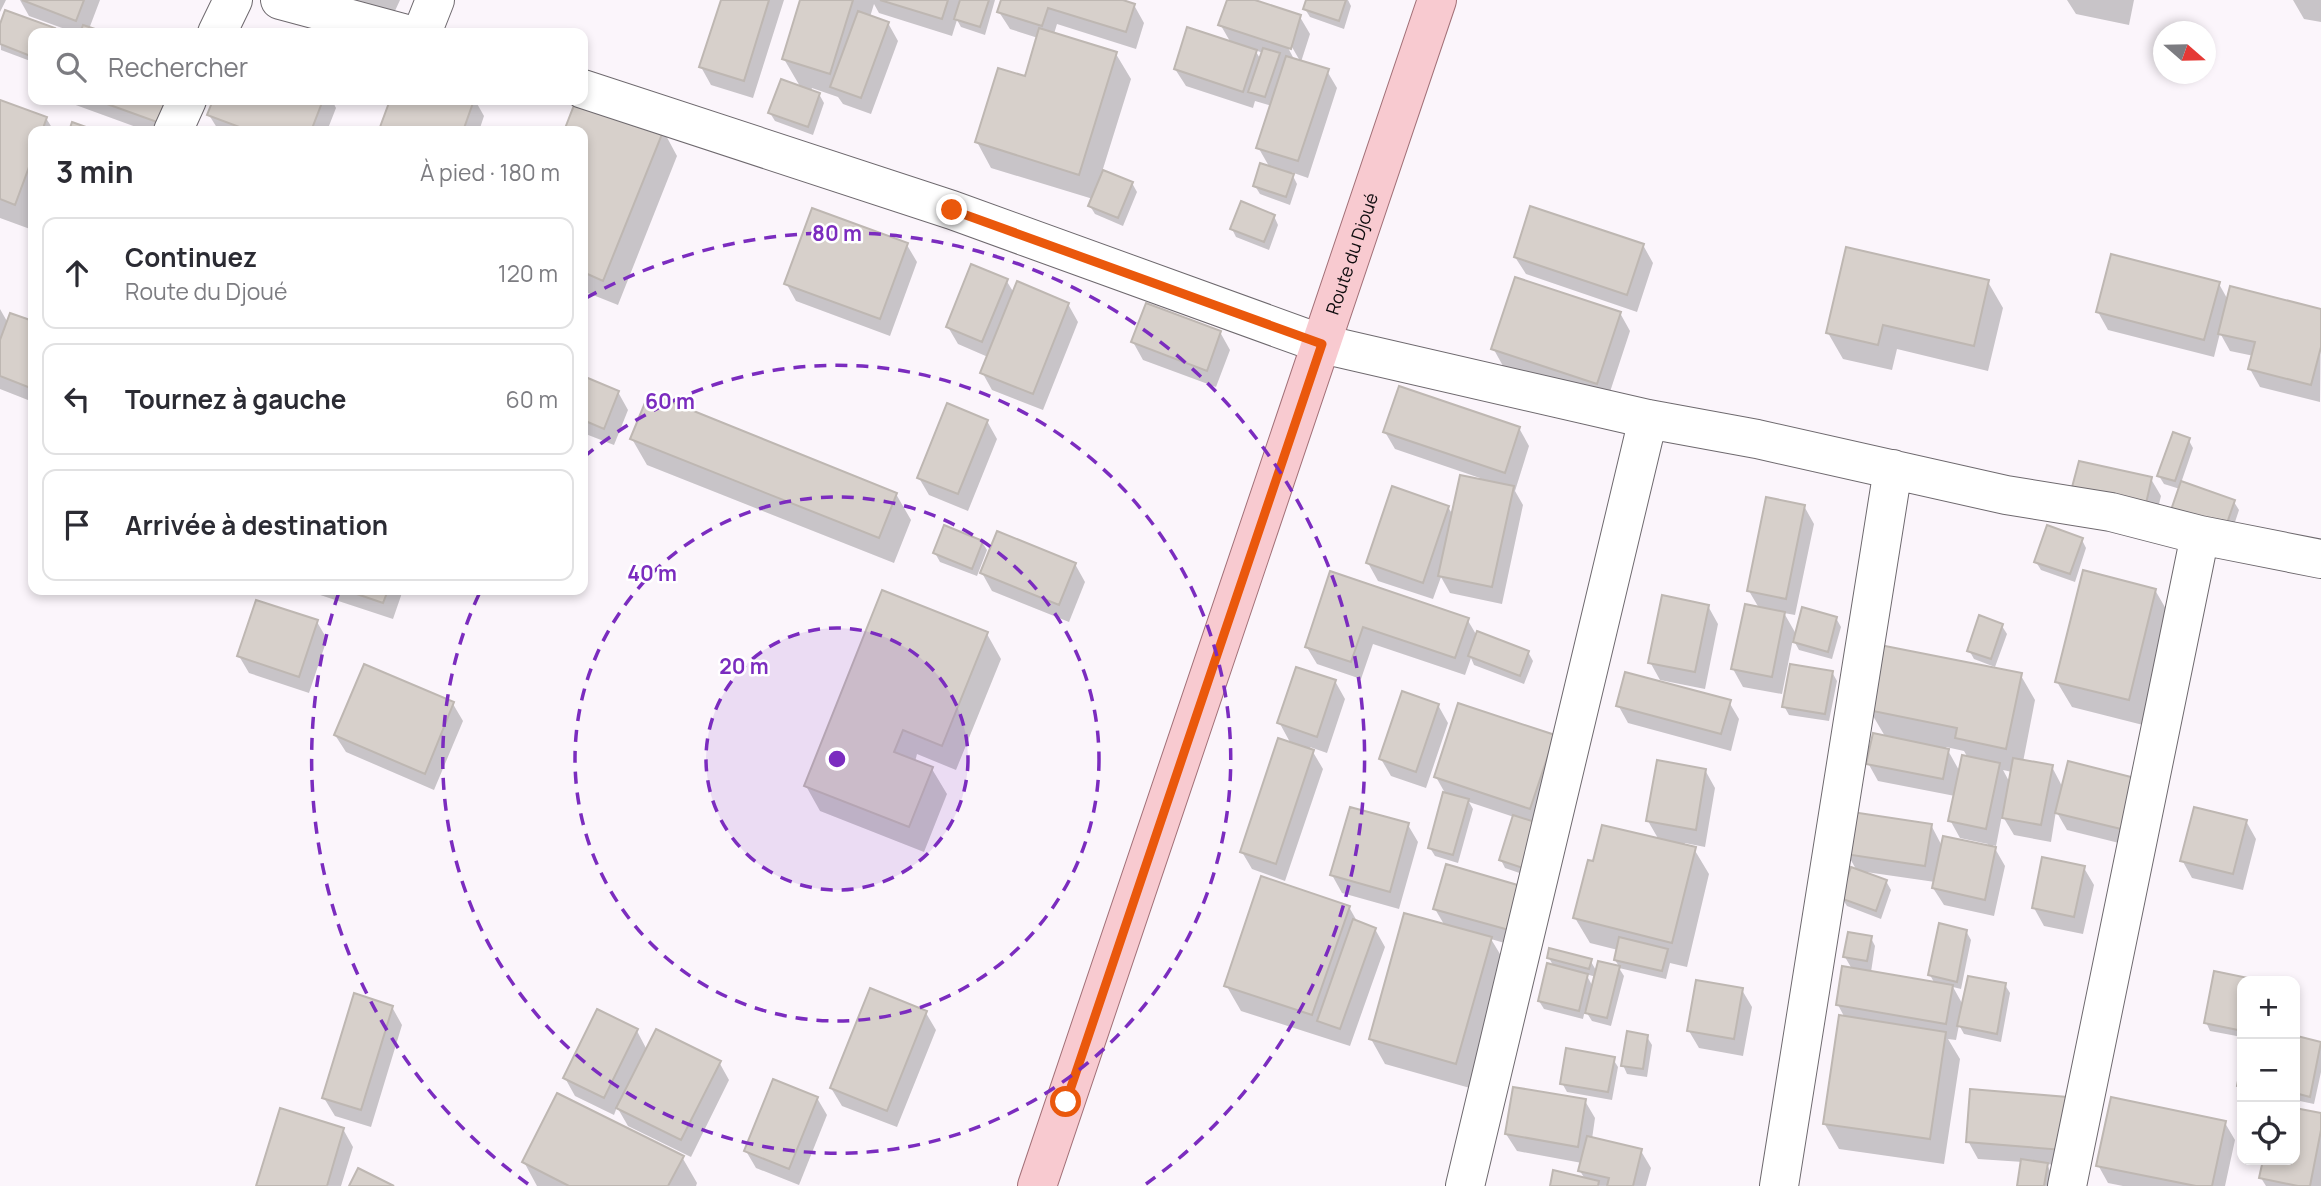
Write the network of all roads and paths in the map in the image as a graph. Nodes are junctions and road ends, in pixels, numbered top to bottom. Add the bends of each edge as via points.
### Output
1 (233, 0) edge
2 (280, 0) edge
3 (435, 0) edge
4 (1437, 0) edge
5 (219, 28) edge
6 (384, 28) edge
7 (424, 28) edge
8 (588, 91) edge
9 (185, 105) edge
10 (175, 126) edge
11 (1322, 344) junction
12 (1648, 419) junction
13 (1894, 469) junction
14 (2200, 535) junction
15 (2321, 559) edge
16 (1037, 1186) edge
17 (1465, 1186) edge
18 (1779, 1186) edge
19 (2067, 1186) edge

1 - 5 street
2 - 6 street
3 - 7 street
4 - 11 main road, Route du Djoué
8 - 11 street via 952,210
9 - 10 street
11 - 12 street
11 - 16 main road, Route du Djoué
12 - 13 street
12 - 17 street
13 - 14 street via 2006,495 2111,512
13 - 18 street
14 - 15 street
14 - 19 street

